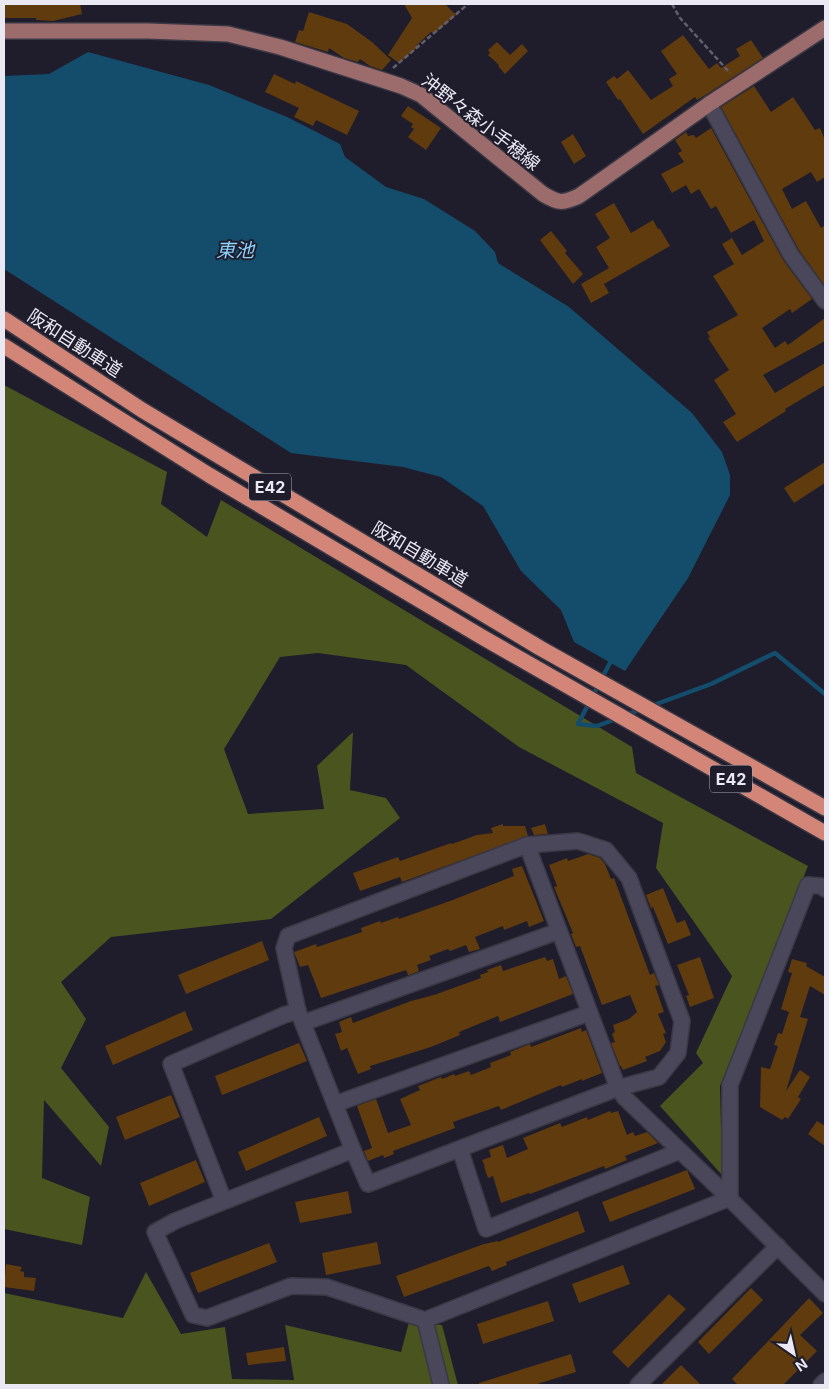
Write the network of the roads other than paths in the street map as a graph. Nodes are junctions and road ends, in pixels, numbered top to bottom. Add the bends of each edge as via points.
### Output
1 (825, 28) edge
2 (4, 31) edge
3 (709, 104) junction
4 (825, 301) edge
5 (4, 319) edge
6 (4, 346) edge
7 (825, 808) edge
8 (825, 832) edge
9 (527, 845) junction
10 (825, 888) edge
11 (559, 931) junction
12 (590, 1013) junction
13 (301, 1017) junction
14 (618, 1088) junction
15 (335, 1104) junction
16 (460, 1149) junction
17 (353, 1150) junction
18 (680, 1151) junction
19 (730, 1198) junction
20 (224, 1201) junction
21 (778, 1246) junction
22 (825, 1294) edge
23 (425, 1320) junction
24 (825, 1381) edge
25 (440, 1385) edge
26 (638, 1385) edge
27 (821, 1385) edge

1 - 3 main road, 沖野々森小手穂線
2 - 3 main road, 沖野々森小手穂線 via 228,34 280,47 421,95 554,201 565,202 579,196
3 - 4 street via 791,255
5 - 7 highway, 阪和自動車道 / E42 via 142,410 540,648
6 - 8 highway, E42 via 209,475 528,663
9 - 11 street
9 - 13 street via 288,936 284,948
9 - 14 street via 578,841 606,850 629,878 656,949 682,1021 678,1054 658,1077
10 - 19 street via 808,885 730,1085
11 - 12 street
11 - 13 street
12 - 14 street
12 - 15 street
13 - 15 street
13 - 20 street via 284,1015 172,1064
14 - 16 street
14 - 18 street
15 - 17 street
16 - 17 street via 368,1184
16 - 18 street via 486,1230
17 - 20 street
18 - 19 street
19 - 21 street
19 - 23 street
20 - 23 street via 155,1232 193,1315 206,1318 291,1286 327,1287
21 - 22 street
21 - 26 street
23 - 25 street
24 - 27 street

